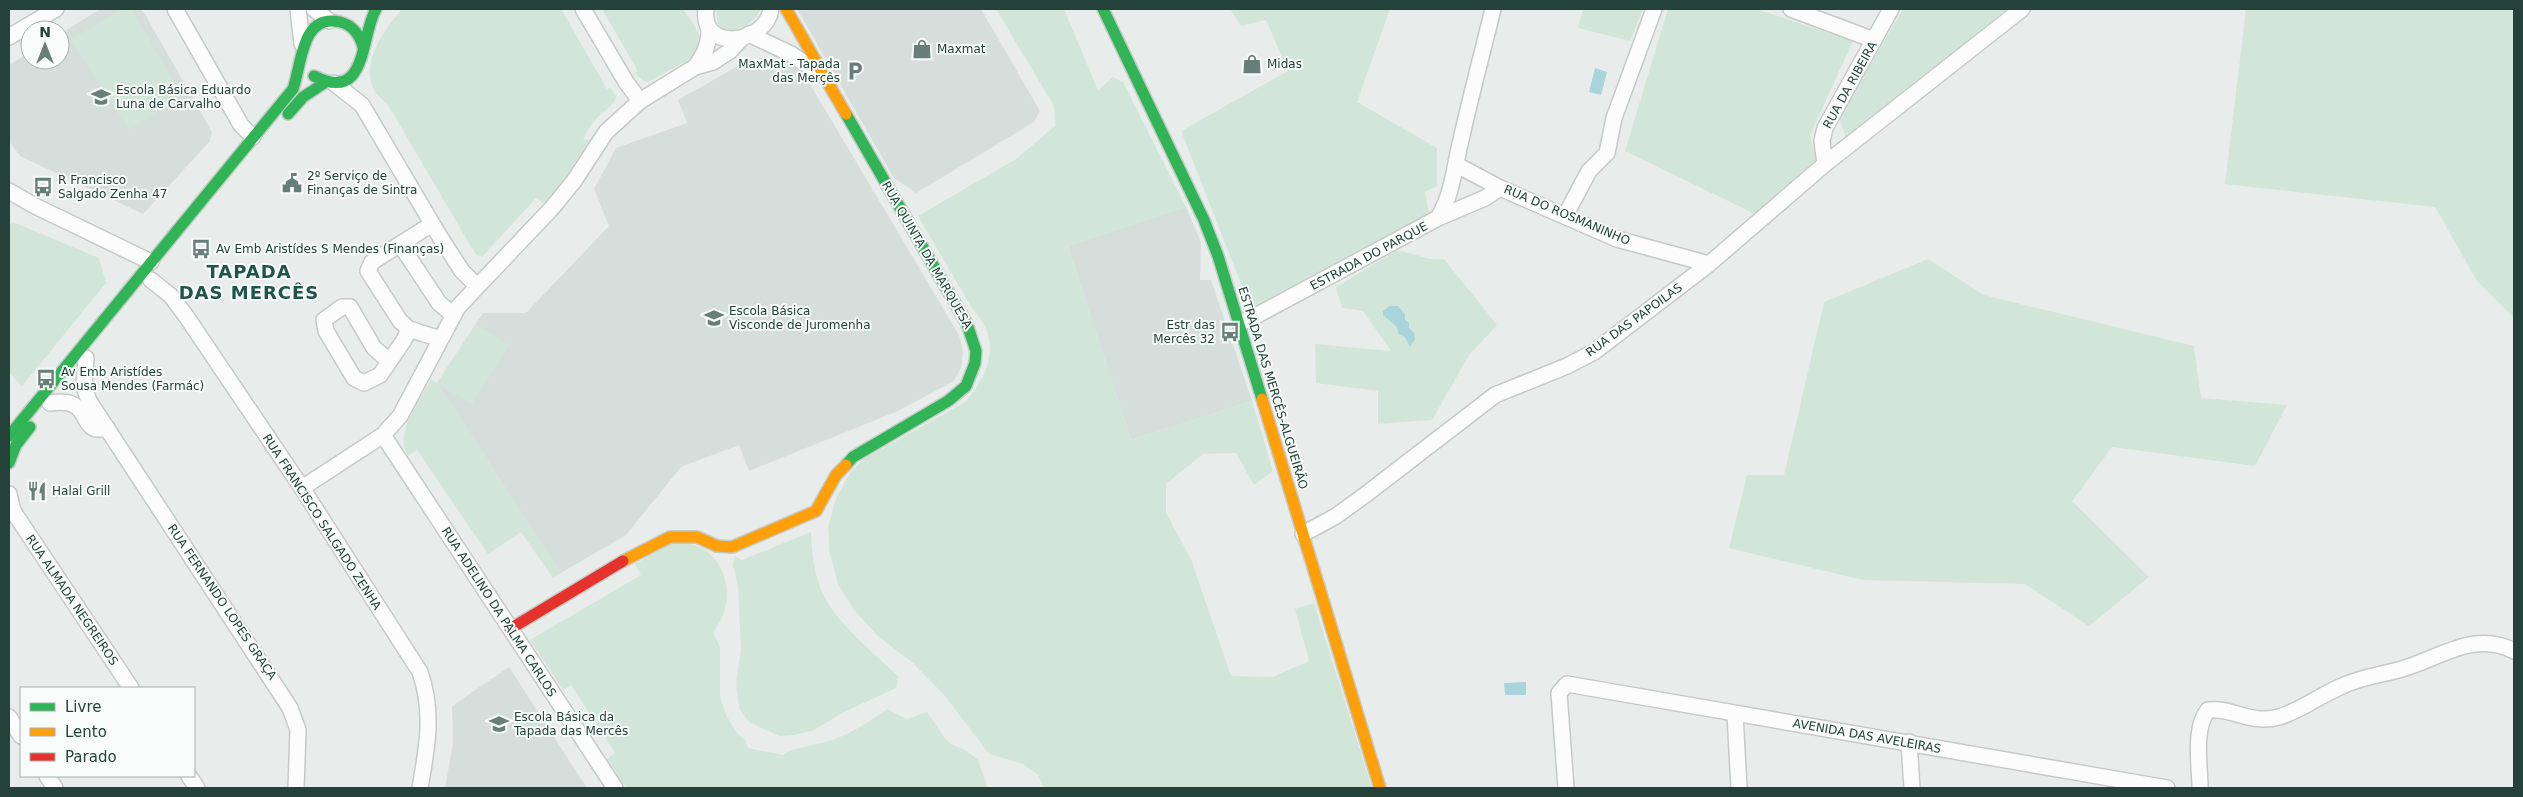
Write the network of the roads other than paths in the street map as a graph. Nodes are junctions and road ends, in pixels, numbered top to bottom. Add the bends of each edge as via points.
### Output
1 (56, 9) edge
2 (175, 9) edge
3 (298, 9) edge
4 (314, 9) edge
5 (376, 9) edge
6 (582, 9) edge
7 (706, 9) edge
8 (771, 9) edge
9 (786, 9) edge
10 (1103, 9) edge
11 (1493, 9) edge
12 (1654, 9) edge
13 (1791, 9) edge
14 (1891, 9) edge
15 (2022, 9) edge
16 (354, 14) dead end
17 (333, 21) junction
18 (709, 28) junction
19 (745, 36) junction
20 (9, 37) edge
21 (1874, 40) junction
22 (364, 47) junction
23 (302, 50) junction
24 (362, 63) junction
25 (696, 67) junction
26 (824, 77) junction
27 (330, 82) junction
28 (640, 101) junction
29 (362, 105) junction
30 (278, 127) dead end
31 (253, 137) junction
32 (253, 157) dead end
33 (1825, 164) junction
34 (1457, 165) junction
35 (1500, 188) junction
36 (9, 191) edge
37 (1564, 216) junction
38 (1438, 218) junction
39 (432, 224) junction
40 (400, 244) junction
41 (151, 262) junction
42 (1709, 264) junction
43 (151, 280) junction
44 (477, 286) junction
45 (453, 315) junction
46 (1239, 323) junction
47 (409, 329) junction
48 (440, 339) junction
49 (86, 358) junction
50 (388, 361) junction
51 (50, 403) junction
52 (107, 428) junction
53 (9, 436) edge
54 (383, 436) junction
55 (9, 463) edge
56 (302, 488) junction
57 (9, 494) edge
58 (11, 510) edge
59 (1303, 534) junction
60 (510, 629) junction
61 (2514, 651) edge
62 (129, 687) edge
63 (1735, 714) junction
64 (9, 717) edge
65 (20, 734) edge
66 (1909, 742) junction
67 (48, 777) edge
68 (189, 777) edge
69 (55, 788) edge
70 (197, 788) edge
71 (296, 788) edge
72 (420, 788) edge
73 (615, 788) edge
74 (1380, 788) edge
75 (1566, 788) edge
76 (1739, 788) edge
77 (1912, 788) edge
78 (2167, 788) edge
79 (2200, 788) edge

1 - 20 street
2 - 31 street via 240,125
3 - 23 street
4 - 17 street
5 - 22 street via 368,24
6 - 28 street
7 - 18 street via 704,20
8 - 19 street via 764,24
9 - 26 street, RUA QUINTA DA MARQUESA
10 - 46 street, ESTRADA DAS MERCÊS-ALGUEIRÃO via 1210,233
11 - 34 street, ESTRADA DO PARQUE
12 - 37 street via 1614,118 1607,153 1589,171
13 - 21 street
14 - 21 street, RUA DA RIBEIRA
15 - 33 street, RUA DAS PAPOILAS
16 - 17 street
17 - 22 street via 352,27
17 - 23 street via 314,26
18 - 19 street, RUA QUINTA DA MARQUESA via 718,36
18 - 25 street via 704,56
19 - 25 street via 713,62
19 - 26 street, RUA QUINTA DA MARQUESA via 791,54
21 - 33 street, RUA DA RIBEIRA via 1825,128 1822,141
22 - 24 street
23 - 27 street via 312,75
23 - 31 street via 298,79 293,89
24 - 27 street via 351,77
24 - 29 street
25 - 28 street
26 - 60 street, RUA QUINTA DA MARQUESA via 967,324 976,351 971,376 955,396 853,457 836,475 816,511 732,546 717,546 697,536 670,537
27 - 29 street
27 - 30 street via 303,97
28 - 44 street via 606,132 552,208
29 - 39 street
31 - 41 street
32 - 43 street
33 - 42 street, RUA DAS PAPOILAS
34 - 35 street, RUA DO ROSMANINHO
34 - 38 street, ESTRADA DO PARQUE
35 - 37 street, RUA DO ROSMANINHO
35 - 38 street
36 - 41 street
37 - 42 street, RUA DO ROSMANINHO via 1617,239
38 - 46 street, ESTRADA DO PARQUE
39 - 40 street
39 - 44 street via 462,271
40 - 45 street via 439,303
40 - 47 street via 372,262 368,271 400,321
41 - 53 street
42 - 59 street, RUA DAS PAPOILAS via 1594,352 1495,395 1336,516
43 - 49 street
43 - 56 street, RUA FRANCISCO SALGADO ZENHA via 171,296 186,316
44 - 45 street
45 - 48 street
46 - 59 street, ESTRADA DAS MERCÊS-ALGUEIRÃO
47 - 48 street
47 - 50 street
48 - 54 street via 400,416
49 - 51 street
49 - 52 street, RUA FERNANDO LOPES GRAÇA via 85,392
50 - 50 street via 374,348 350,307 342,307 324,320 326,331 359,382 375,379
51 - 52 street via 69,403 80,410 90,426 100,430
51 - 55 street via 16,445
52 - 71 street, RUA FERNANDO LOPES GRAÇA via 290,708 298,730
54 - 56 street
54 - 60 street, RUA ADELINO DA PALMA CARLOS
56 - 72 street, RUA FRANCISCO SALGADO ZENHA via 420,672 430,727
57 - 58 street, RUA ALMADA NEGREIROS
58 - 62 street, RUA ALMADA NEGREIROS
59 - 74 street, ESTRADA DAS MERCÊS-ALGUEIRÃO
60 - 73 street, RUA ADELINO DA PALMA CARLOS
61 - 79 street via 2484,642 2452,649 2402,669 2358,679 2302,709 2267,719 2254,720 2216,709 2208,710 2202,718 2200,730
63 - 66 street, AVENIDA DAS AVELEIRAS
63 - 75 street, AVENIDA DAS AVELEIRAS via 1567,684 1559,693
63 - 76 street
64 - 65 street
66 - 77 street
66 - 78 street, AVENIDA DAS AVELEIRAS
67 - 69 street
68 - 70 street

